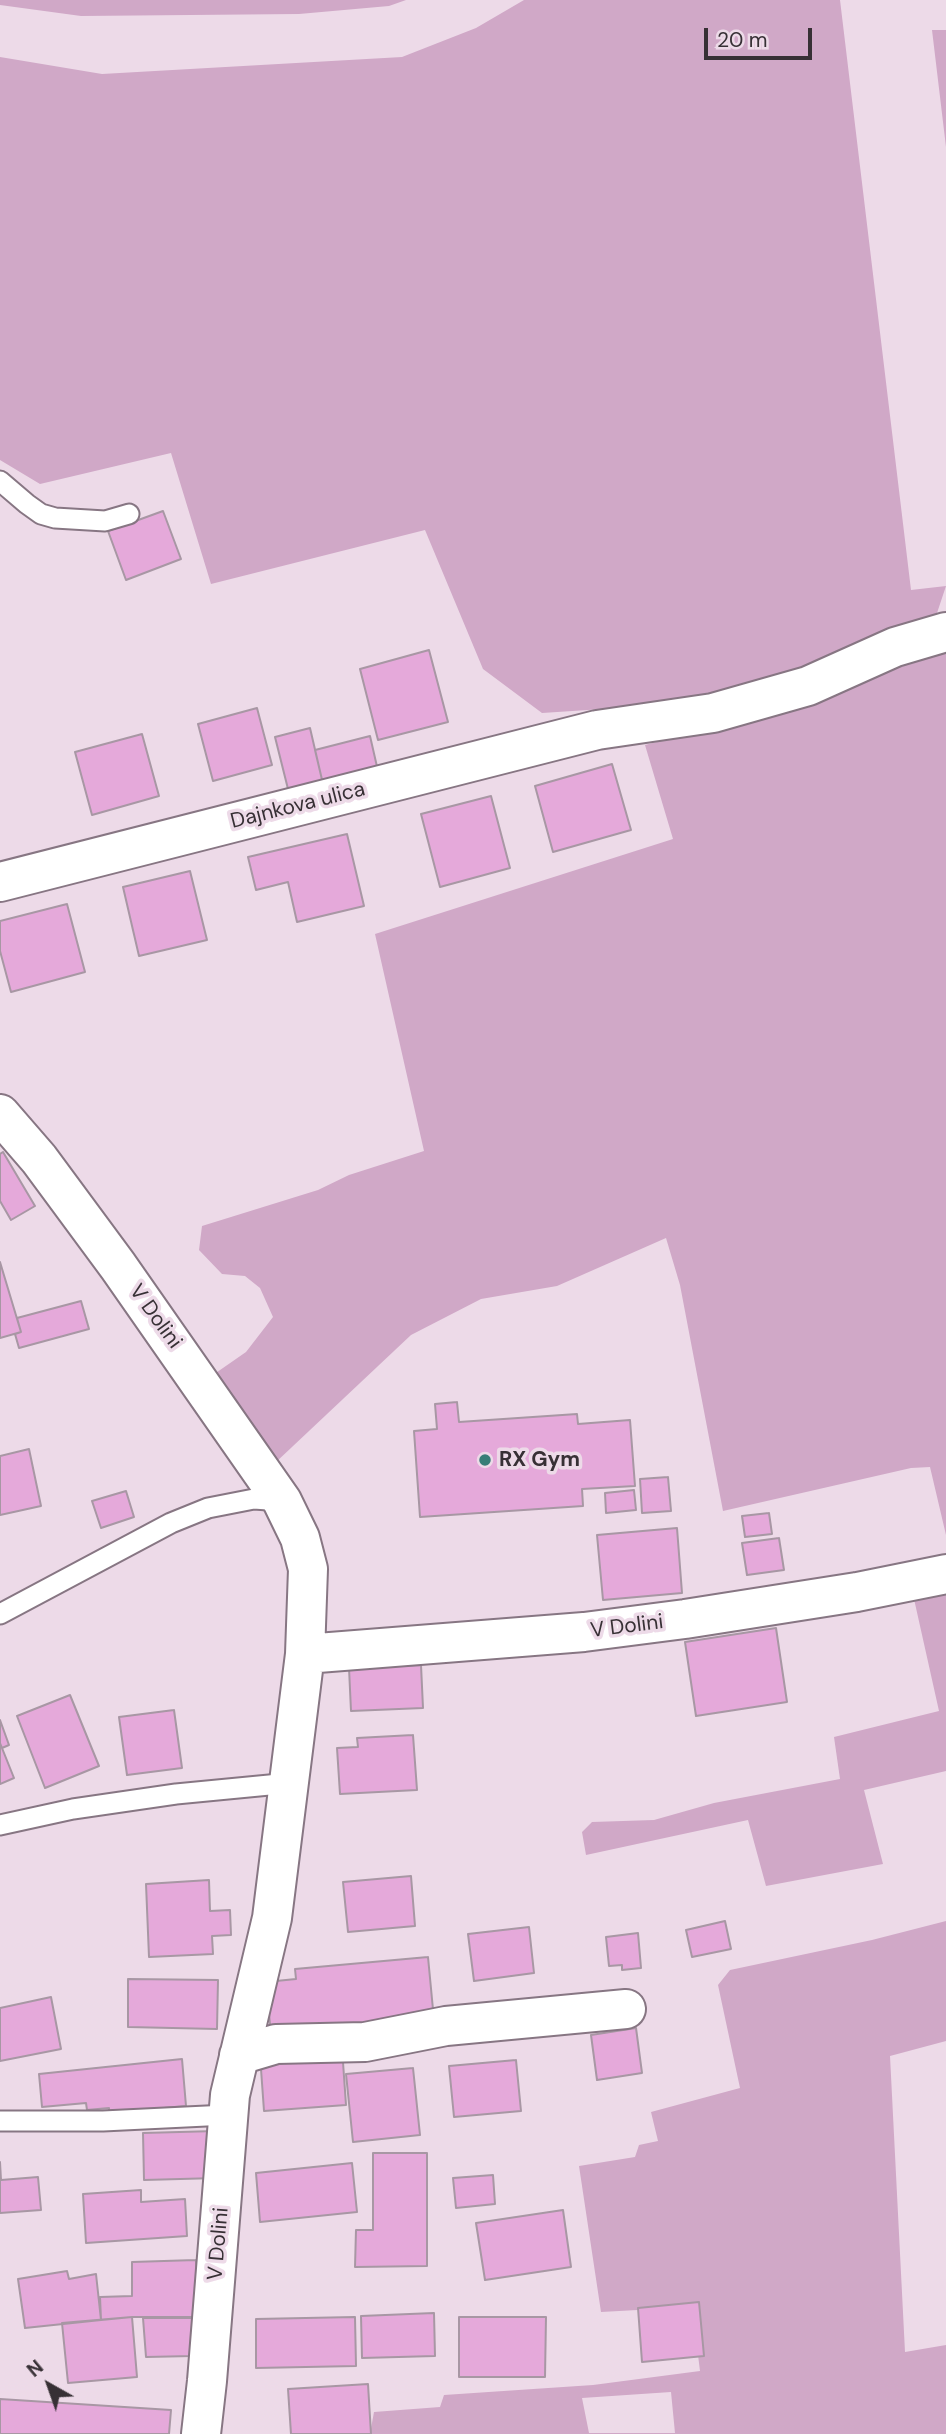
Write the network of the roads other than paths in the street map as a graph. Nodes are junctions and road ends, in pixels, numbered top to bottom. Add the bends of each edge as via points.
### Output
1 (0, 481) edge
2 (129, 514) dead end
3 (946, 632) edge
4 (0, 882) edge
5 (0, 1114) edge
6 (282, 1501) junction
7 (946, 1574) edge
8 (0, 1615) edge
9 (305, 1654) junction
10 (290, 1783) junction
11 (0, 1825) edge
12 (626, 2009) dead end
13 (239, 2055) junction
14 (227, 2115) junction
15 (0, 2121) edge
16 (201, 2434) edge

1 - 2 lane via 41,514 55,518 105,521
3 - 4 street, Dajnkova ulica via 895,647 808,686 713,713 597,730
5 - 6 street, V Dolini via 110,1256
6 - 8 lane via 254,1499 208,1508 171,1523
6 - 9 street, V Dolini via 300,1538 307,1569
7 - 9 street, V Dolini via 857,1592 584,1632
9 - 10 street, V Dolini
10 - 11 lane via 176,1794
10 - 13 street, V Dolini via 272,1918
12 - 13 street via 446,2026 365,2042 276,2044
13 - 14 street, V Dolini
14 - 15 lane
14 - 16 street, V Dolini

